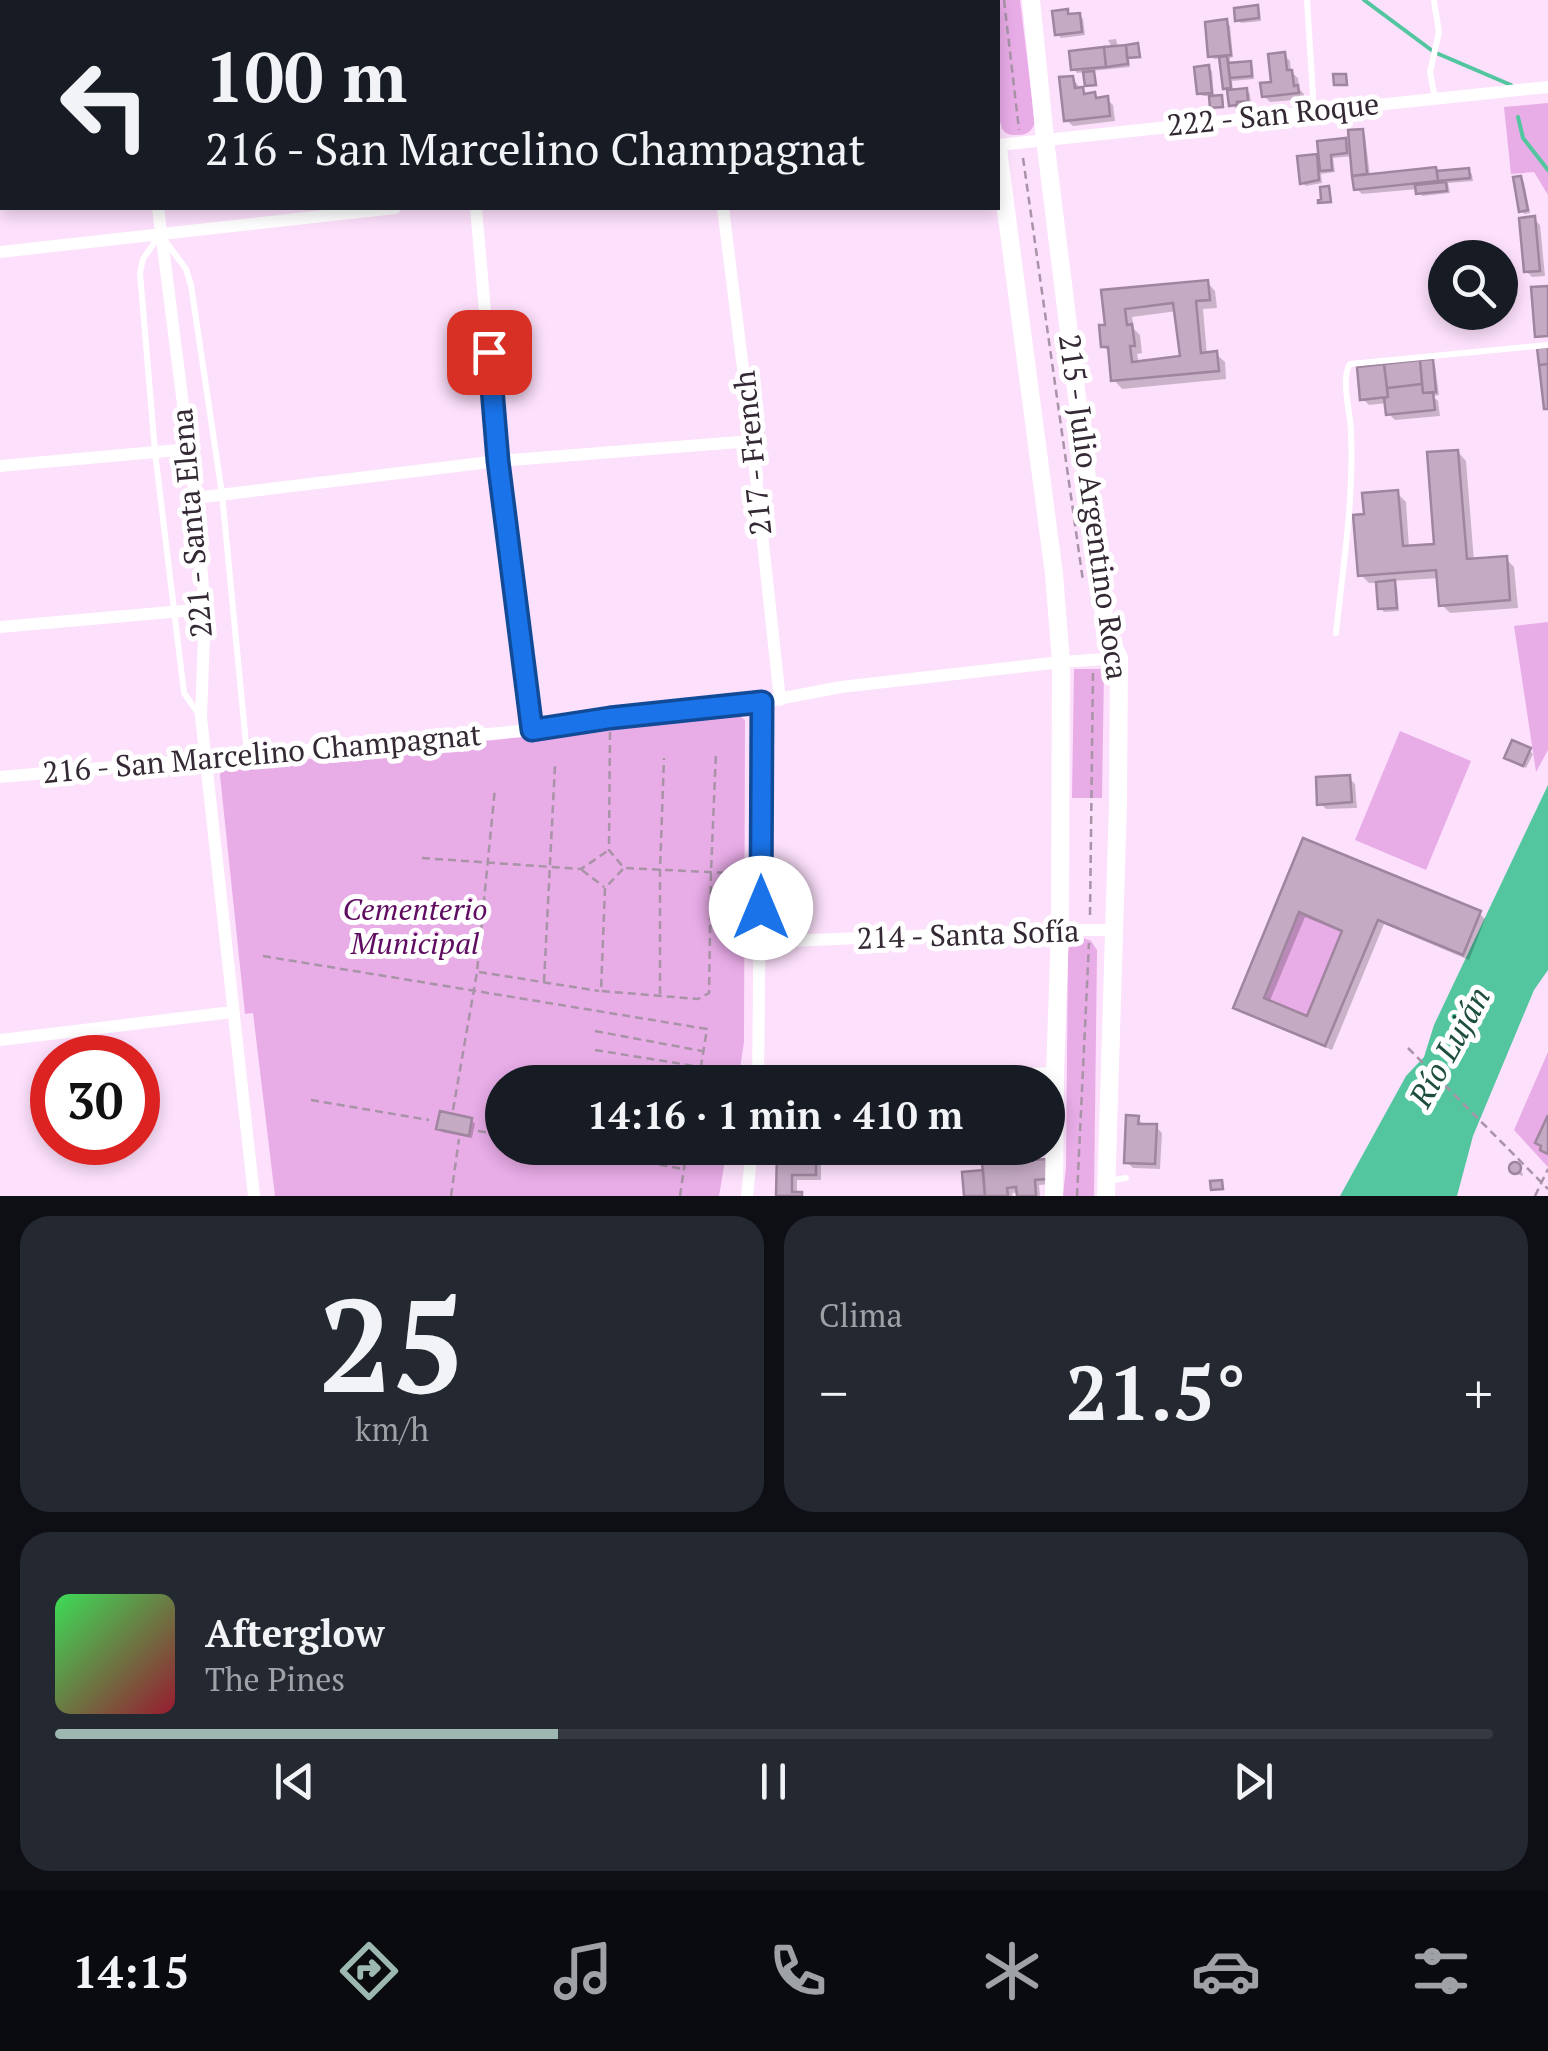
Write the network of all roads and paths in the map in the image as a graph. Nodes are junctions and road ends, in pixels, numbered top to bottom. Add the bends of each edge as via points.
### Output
1 (1031, 0) edge
2 (1307, 0) edge
3 (1434, 2) edge
4 (1548, 87) edge
5 (1435, 98) junction
6 (1314, 111) junction
7 (1045, 139) junction
8 (1000, 147) edge
9 (1000, 162) edge
10 (158, 210) edge
11 (377, 210) edge
12 (476, 210) edge
13 (724, 210) edge
14 (161, 234) junction
15 (0, 252) edge
16 (1548, 345) edge
17 (752, 441) junction
18 (189, 449) junction
19 (155, 452) junction
20 (498, 461) junction
21 (0, 466) edge
22 (222, 494) junction
23 (195, 498) junction
24 (204, 608) junction
25 (173, 612) junction
26 (0, 627) edge
27 (1336, 633) dead end
28 (1127, 656) junction
29 (1061, 662) junction
30 (780, 700) junction
31 (762, 702) junction
32 (200, 717) junction
33 (610, 718) junction
34 (532, 730) junction
35 (716, 752) dead end
36 (247, 755) junction
37 (206, 757) junction
38 (664, 758) dead end
39 (555, 765) dead end
40 (0, 776) edge
41 (495, 788) dead end
42 (609, 850) junction
43 (422, 858) dead end
44 (488, 863) junction
45 (549, 867) junction
46 (624, 868) junction
47 (581, 869) junction
48 (660, 870) junction
49 (710, 872) junction
50 (762, 875) junction
51 (605, 888) junction
52 (1060, 930) junction
53 (1114, 930) junction
54 (761, 942) junction
55 (263, 956) dead end
56 (476, 972) junction
57 (544, 982) junction
58 (473, 991) junction
59 (600, 991) junction
60 (660, 995) junction
61 (232, 1012) junction
62 (595, 1031) dead end
63 (0, 1040) edge
64 (1408, 1048) dead end
65 (595, 1050) dead end
66 (703, 1052) junction
67 (688, 1065) edge
68 (701, 1065) edge
69 (758, 1065) edge
70 (1055, 1065) edge
71 (311, 1100) dead end
72 (453, 1110) dead end
73 (430, 1120) dead end
74 (478, 1131) dead end
75 (485, 1132) edge
76 (460, 1139) dead end
77 (661, 1165) edge
78 (684, 1165) edge
79 (750, 1165) edge
80 (1054, 1165) edge
81 (1548, 1168) edge
82 (683, 1169) junction
83 (1541, 1182) junction
84 (1113, 1185) edge
85 (1548, 1189) edge
86 (254, 1196) edge
87 (451, 1196) edge
88 (680, 1196) edge
89 (746, 1196) edge
90 (1054, 1196) edge
91 (1534, 1196) edge

1 - 7 street, 215 - Julio Argentino Roca
2 - 6 lane
3 - 5 lane
4 - 5 street, 222 - San Roque
5 - 6 street, 222 - San Roque
6 - 7 street, 222 - San Roque
7 - 8 street, 222 - San Roque
7 - 28 street, 215 - Julio Argentino Roca via 1106,631
9 - 29 street, 215 - Julio Argentino Roca
10 - 14 street, 221 - Santa Elena
11 - 14 street
12 - 20 street
13 - 17 street, 217 - French
14 - 15 street
14 - 18 street, 221 - Santa Elena
14 - 19 lane via 140,273
14 - 22 lane via 191,285
16 - 27 lane via 1350,364 1352,495
17 - 20 street
17 - 30 street, 217 - French
18 - 19 street
18 - 23 street, 221 - Santa Elena
19 - 21 street
19 - 25 lane
20 - 22 street
20 - 34 street
22 - 23 street
22 - 36 lane
23 - 24 street, 221 - Santa Elena
24 - 25 street
24 - 32 street, 221 - Santa Elena
25 - 26 street
25 - 32 lane via 184,693
28 - 29 street, 216 - San Marcelino Champagnat
28 - 53 street, 215 - Julio Argentino Roca
29 - 30 street, 216 - San Marcelino Champagnat
29 - 52 street, 215 - Julio Argentino Roca
30 - 31 street, 216 - San Marcelino Champagnat
31 - 33 street, 216 - San Marcelino Champagnat
31 - 50 street
32 - 37 street, 221 - Santa Elena
33 - 34 street, 216 - San Marcelino Champagnat
33 - 42 path
34 - 36 street, 216 - San Marcelino Champagnat
35 - 49 path
36 - 37 street, 216 - San Marcelino Champagnat
37 - 40 street, 216 - San Marcelino Champagnat
37 - 61 street, 221 - Santa Elena
38 - 48 path
39 - 45 path
41 - 44 path
42 - 46 path
42 - 47 path
43 - 44 path
44 - 45 path
44 - 56 path
45 - 47 path
45 - 57 path
46 - 48 path
46 - 51 path
47 - 51 path
48 - 49 path
48 - 60 path
49 - 50 path
49 - 60 path via 708,993 698,999
50 - 54 street
51 - 59 path
52 - 53 street, 214 - Santa Sofía
52 - 54 street, 214 - Santa Sofía
52 - 70 street, 215 - Julio Argentino Roca
53 - 84 street, 215 - Julio Argentino Roca
54 - 69 street
55 - 58 path
56 - 57 path
56 - 58 path
57 - 59 path
58 - 66 path via 707,1029
58 - 72 path
59 - 60 path
61 - 63 street
61 - 86 street, 221 - Santa Elena
62 - 66 path
64 - 83 path
65 - 67 path
66 - 68 path
71 - 73 path
74 - 75 path
76 - 87 path
77 - 82 path
78 - 82 path
79 - 89 street
80 - 90 street, 215 - Julio Argentino Roca
81 - 83 path
82 - 88 path
83 - 85 path
83 - 91 path

